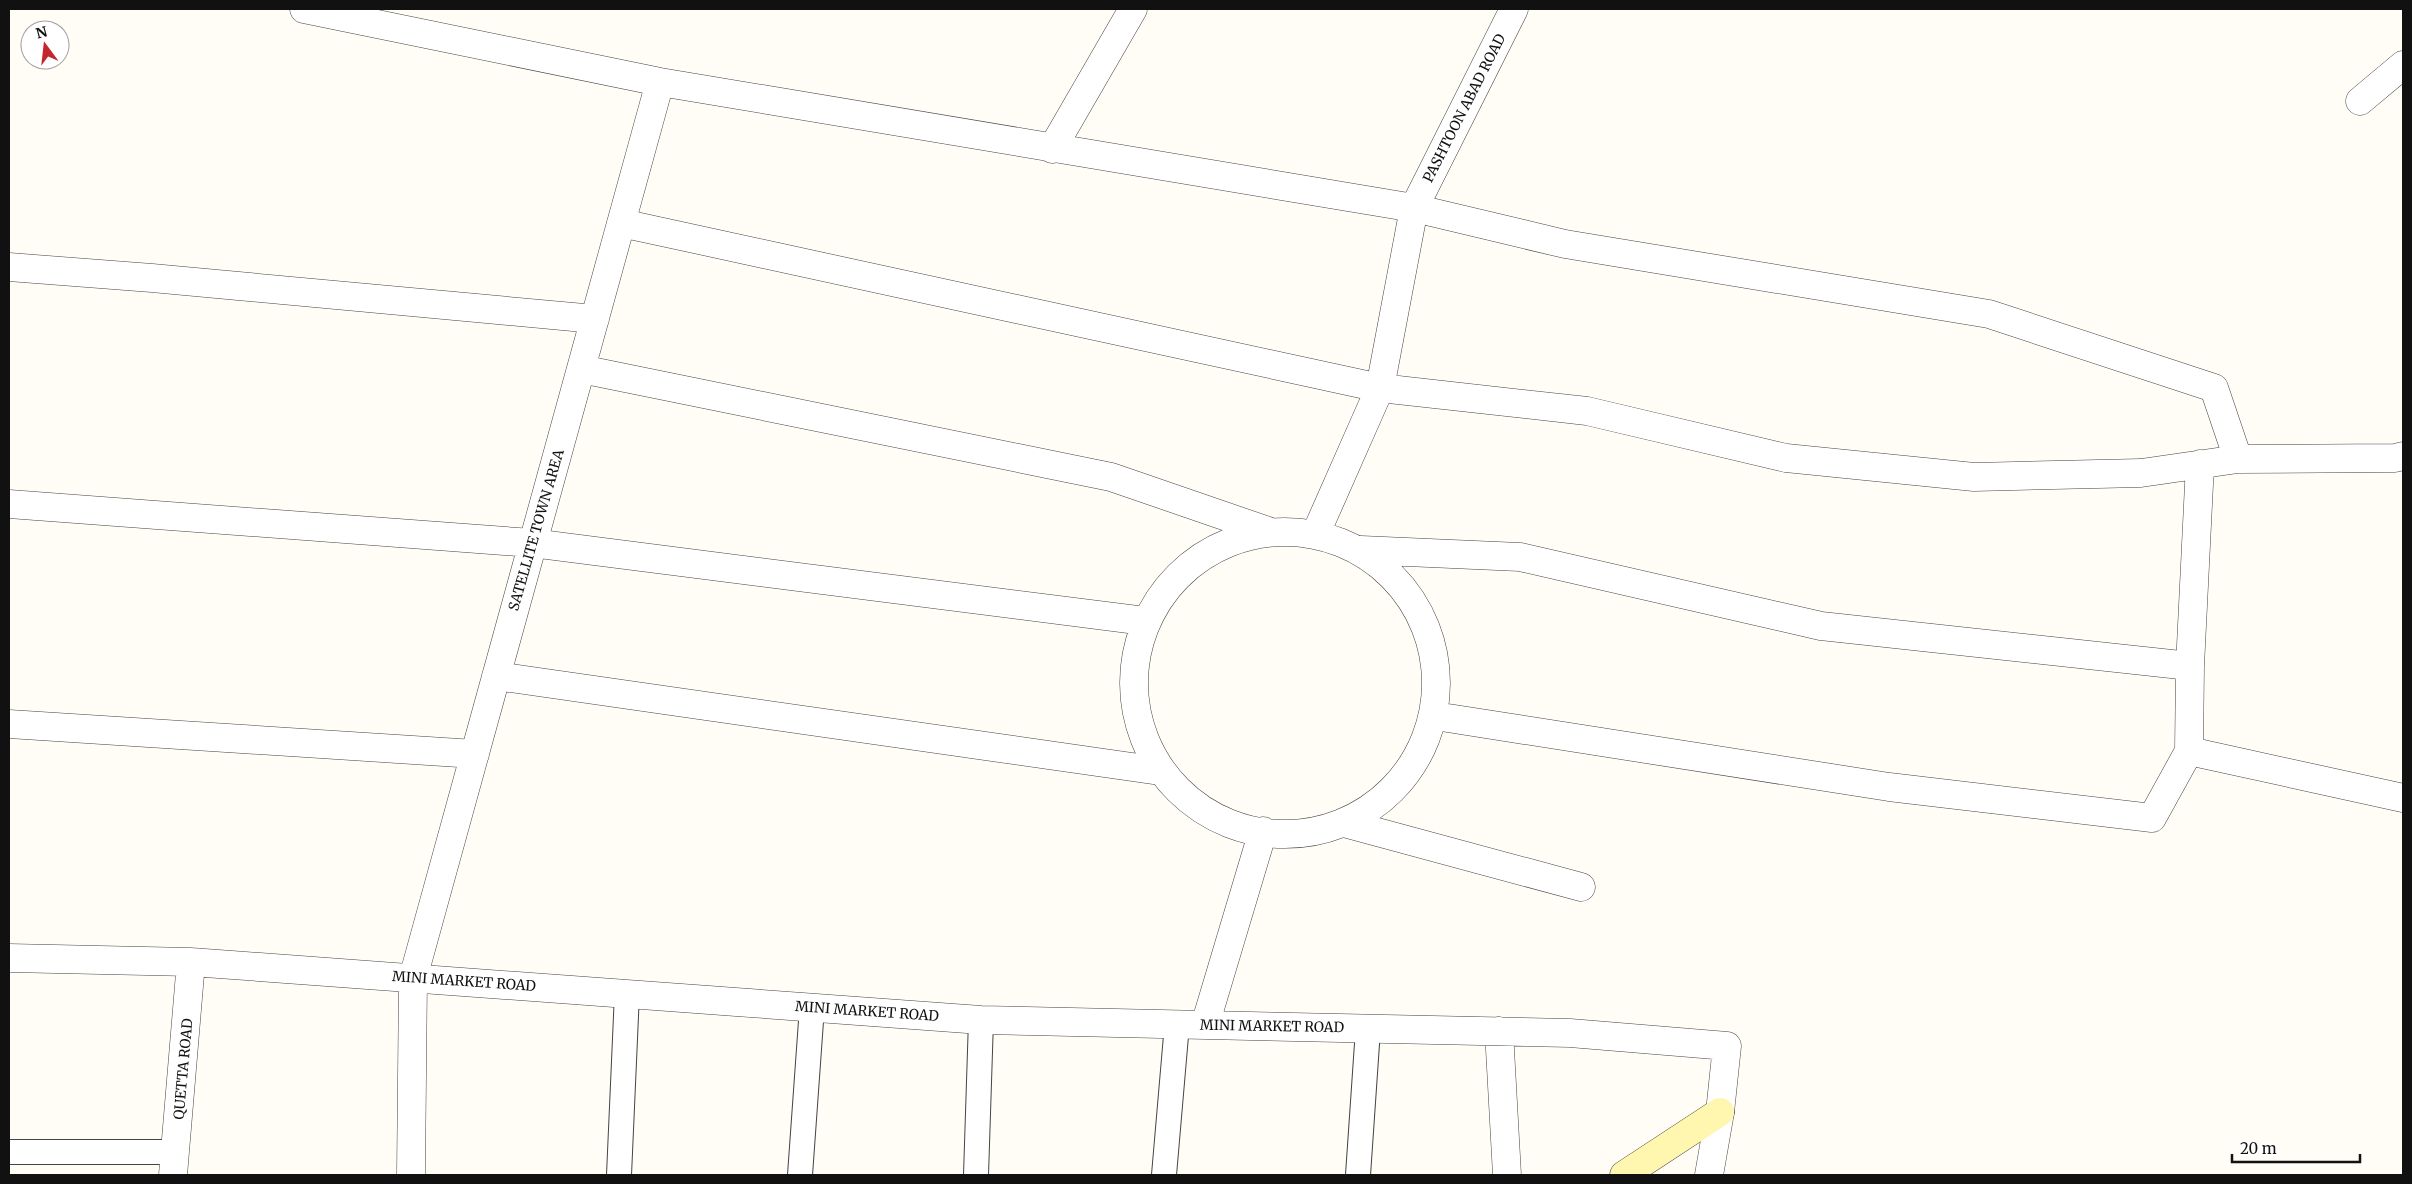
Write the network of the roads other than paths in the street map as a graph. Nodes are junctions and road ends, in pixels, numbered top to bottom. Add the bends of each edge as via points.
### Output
1 (304, 9) edge
2 (1133, 9) edge
3 (1514, 9) edge
4 (2403, 64) edge
5 (660, 82) junction
6 (2360, 101) dead end
7 (1052, 149) junction
8 (1414, 208) junction
9 (621, 223) junction
10 (9, 267) edge
11 (595, 319) junction
12 (581, 370) junction
13 (1380, 388) junction
14 (2403, 456) edge
15 (2238, 458) junction
16 (2200, 464) junction
17 (9, 504) edge
18 (1268, 531) junction
19 (1316, 533) junction
20 (532, 543) junction
21 (1361, 550) junction
22 (1145, 621) junction
23 (2190, 666) junction
24 (496, 676) junction
25 (1435, 716) junction
26 (9, 724) edge
27 (2188, 751) junction
28 (475, 754) junction
29 (1160, 771) junction
30 (2403, 798) edge
31 (1344, 823) junction
32 (1262, 831) junction
33 (1581, 887) dead end
34 (9, 958) edge
35 (192, 962) junction
36 (413, 978) junction
37 (627, 993) junction
38 (812, 1007) junction
39 (981, 1020) junction
40 (1177, 1024) junction
41 (1205, 1025) junction
42 (1368, 1029) junction
43 (1499, 1031) junction
44 (1720, 1112) junction
45 (9, 1152) edge
46 (174, 1164) edge
47 (411, 1175) edge
48 (619, 1175) edge
49 (800, 1175) edge
50 (976, 1175) edge
51 (1164, 1175) edge
52 (1358, 1175) edge
53 (1507, 1175) edge
54 (1624, 1175) edge
55 (1709, 1175) edge

1 - 5 street
2 - 7 street
3 - 8 street, PASHTOON ABAD ROAD
4 - 6 street
5 - 7 street
5 - 9 street, SATELLITE TOWN AREA
7 - 8 street
8 - 13 street, PASHTOON ABAD ROAD
8 - 15 street via 1565,244 1989,314 2214,388
9 - 11 street, SATELLITE TOWN AREA
9 - 13 street
10 - 11 street
11 - 12 street, SATELLITE TOWN AREA
12 - 18 street via 1111,477
12 - 20 street, SATELLITE TOWN AREA
13 - 16 street via 1587,411 1786,458 1974,477 2141,473
13 - 19 street, PASHTOON ABAD ROAD
14 - 15 street
15 - 16 street
16 - 23 street
17 - 20 street
18 - 19 street
18 - 22 street via 1217,546 1175,577
19 - 21 street
20 - 22 street
20 - 24 street, SATELLITE TOWN AREA
21 - 23 street via 1520,557 1821,626
21 - 25 street via 1399,580 1425,621 1438,667
22 - 29 street via 1132,672 1137,724
23 - 27 street
24 - 28 street, SATELLITE TOWN AREA
24 - 29 street
25 - 27 street via 1889,788 2152,818
25 - 31 street via 1416,761 1386,797
26 - 28 street
27 - 30 street
28 - 36 street, SATELLITE TOWN AREA
29 - 32 street via 1197,808 1245,830
31 - 32 street via 1297,834
31 - 33 street
32 - 41 street
34 - 35 street, MINI MARKET ROAD
35 - 36 street, MINI MARKET ROAD
35 - 46 street, QUETTA ROAD
36 - 37 street, MINI MARKET ROAD
36 - 47 street, SATELLITE TOWN AREA
37 - 38 street, MINI MARKET ROAD
37 - 48 lane
38 - 39 street, MINI MARKET ROAD
38 - 49 lane
39 - 40 street, MINI MARKET ROAD
39 - 50 lane
40 - 41 street, MINI MARKET ROAD
40 - 51 lane
41 - 42 street, MINI MARKET ROAD
42 - 43 street, MINI MARKET ROAD
42 - 52 lane
43 - 44 street, MINI MARKET ROAD via 1570,1033 1727,1046
43 - 53 street
44 - 54 street
44 - 55 street
45 - 46 lane

